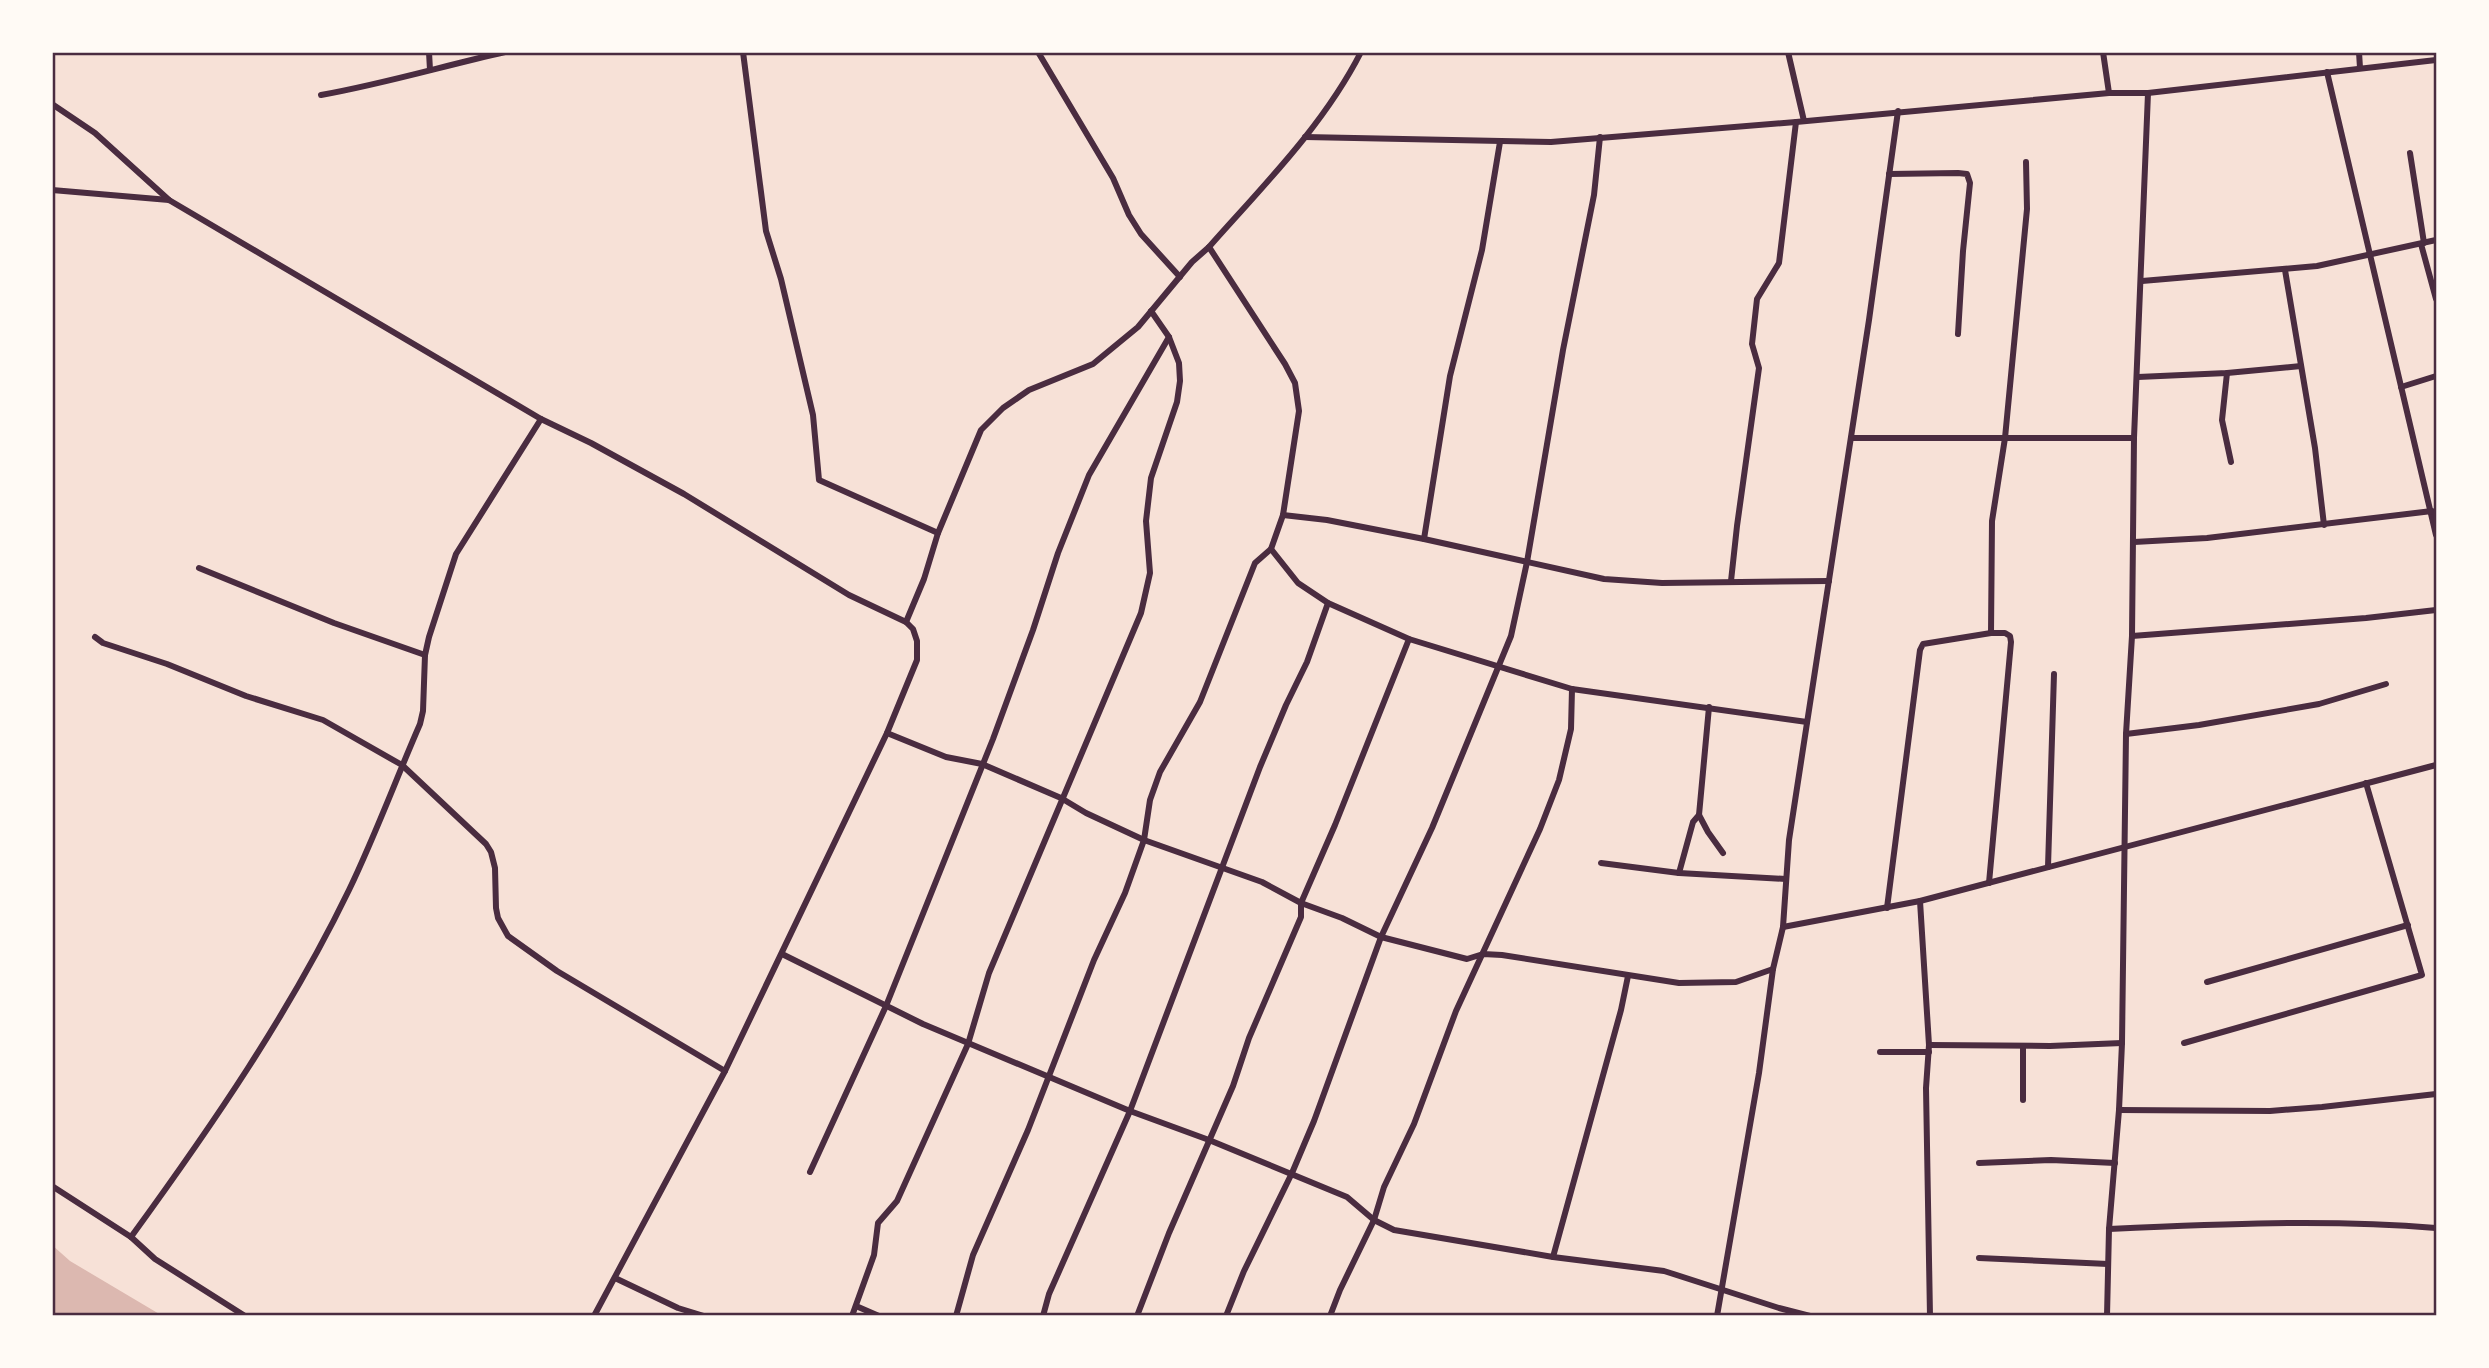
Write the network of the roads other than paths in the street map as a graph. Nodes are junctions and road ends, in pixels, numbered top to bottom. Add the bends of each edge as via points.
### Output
1 (429, 52) edge
2 (505, 52) edge
3 (743, 52) edge
4 (1038, 52) edge
5 (1361, 52) edge
6 (1788, 52) edge
7 (2103, 52) edge
8 (2359, 52) edge
9 (2437, 60) edge
10 (2360, 68) junction
11 (430, 70) junction
12 (2327, 72) junction
13 (2109, 93) junction
14 (2148, 93) junction
15 (321, 95) dead end
16 (52, 104) edge
17 (1898, 111) junction
18 (1800, 122) junction
19 (1305, 137) junction
20 (1600, 137) junction
21 (1500, 142) junction
22 (2410, 153) dead end
23 (2026, 162) dead end
24 (1889, 174) junction
25 (52, 190) edge
26 (169, 201) junction
27 (2437, 240) edge
28 (2422, 243) junction
29 (1209, 247) junction
30 (2370, 255) junction
31 (2285, 270) junction
32 (1180, 277) junction
33 (2142, 281) junction
34 (2437, 299) edge
35 (1151, 311) junction
36 (1958, 334) dead end
37 (1169, 337) junction
38 (2301, 366) junction
39 (2227, 373) junction
40 (2437, 376) edge
41 (2137, 377) junction
42 (2402, 387) junction
43 (541, 419) junction
44 (1851, 438) junction
45 (2005, 438) junction
46 (2134, 438) junction
47 (2231, 462) dead end
48 (2432, 511) junction
49 (1283, 515) junction
50 (2324, 524) junction
51 (939, 533) junction
52 (2437, 535) edge
53 (1424, 539) junction
54 (2134, 542) junction
55 (1271, 549) junction
56 (1527, 562) junction
57 (199, 569) dead end
58 (1731, 581) junction
59 (1829, 581) junction
60 (1328, 603) junction
61 (2437, 610) edge
62 (906, 622) junction
63 (1991, 633) junction
64 (2133, 636) junction
65 (95, 637) dead end
66 (1409, 639) junction
67 (425, 655) junction
68 (1499, 668) junction
69 (2054, 674) dead end
70 (2386, 684) dead end
71 (1572, 689) junction
72 (1709, 707) junction
73 (1807, 722) junction
74 (887, 733) junction
75 (2126, 734) junction
76 (982, 764) junction
77 (402, 765) junction
78 (2437, 765) edge
79 (2366, 783) junction
80 (1061, 799) junction
81 (1699, 815) junction
82 (1144, 841) junction
83 (2124, 846) junction
84 (1723, 853) dead end
85 (1601, 863) dead end
86 (1224, 867) junction
87 (2048, 867) junction
88 (1679, 873) junction
89 (1786, 879) junction
90 (1989, 883) junction
91 (1920, 901) junction
92 (1301, 903) junction
93 (1887, 908) junction
94 (2407, 925) junction
95 (1783, 927) junction
96 (1381, 937) junction
97 (782, 954) junction
98 (1483, 954) junction
99 (1773, 969) junction
100 (1628, 976) junction
101 (2207, 982) dead end
102 (886, 1006) junction
103 (2122, 1043) junction
104 (2184, 1043) dead end
105 (968, 1044) junction
106 (2023, 1046) junction
107 (1929, 1049) junction
108 (1880, 1052) dead end
109 (725, 1072) junction
110 (1048, 1075) junction
111 (2437, 1094) edge
112 (2023, 1100) dead end
113 (2119, 1110) junction
114 (1130, 1111) junction
115 (1209, 1140) junction
116 (1979, 1163) dead end
117 (2115, 1163) junction
118 (810, 1172) dead end
119 (1292, 1173) junction
120 (52, 1186) edge
121 (1374, 1220) junction
122 (2437, 1228) edge
123 (2109, 1229) junction
124 (131, 1237) junction
125 (1553, 1257) junction
126 (1979, 1258) dead end
127 (2108, 1264) junction
128 (615, 1278) junction
129 (1720, 1290) junction
130 (856, 1306) junction
131 (245, 1315) edge
132 (594, 1315) edge
133 (704, 1315) edge
134 (852, 1315) edge
135 (879, 1315) edge
136 (956, 1315) edge
137 (1043, 1315) edge
138 (1138, 1315) edge
139 (1226, 1315) edge
140 (1330, 1315) edge
141 (1717, 1315) edge
142 (1811, 1315) edge
143 (1930, 1315) edge
144 (2107, 1315) edge

1 - 11 street
2 - 11 street
3 - 51 street via 766,231 813,415 819,480
4 - 32 street via 1113,178 1129,215
5 - 19 street via 1346,82
6 - 18 street
7 - 13 street
8 - 10 street
9 - 10 street
10 - 12 street
11 - 15 street
12 - 14 street
12 - 30 street
13 - 14 street
13 - 17 street
14 - 33 street
16 - 26 street via 95,133
17 - 18 street
17 - 24 street
18 - 20 street
18 - 58 street via 1779,263 1757,299 1752,344 1759,368
19 - 21 street
19 - 29 street
20 - 21 street
20 - 56 street via 1594,195
21 - 53 street via 1482,250 1450,376
22 - 28 street
23 - 45 street via 2027,209
24 - 36 street via 1967,174 1970,183
24 - 44 street
25 - 26 street
26 - 43 street
27 - 28 street
28 - 30 street
28 - 34 street
29 - 32 street
29 - 49 street via 1295,383 1298,411
30 - 31 street
30 - 42 street
31 - 33 street
31 - 38 street
32 - 35 street
33 - 41 street
35 - 37 street
35 - 51 street via 1093,363 1028,390 992,418 975,441
37 - 76 street via 1089,475
37 - 80 street via 1180,381 1151,478 1146,521 1150,573 1141,613
38 - 39 street
38 - 50 street
39 - 41 street
39 - 47 street via 2222,420
40 - 42 street
41 - 46 street
42 - 48 street
43 - 62 street via 684,494 849,595
43 - 67 street via 456,554
44 - 45 street
44 - 59 street
45 - 46 street
45 - 63 street via 1992,521
46 - 54 street
48 - 50 street
48 - 52 street
49 - 53 street
49 - 55 street
50 - 54 street
51 - 62 street
53 - 56 street
54 - 64 street
55 - 60 street via 1298,583
55 - 82 street via 1255,563 1200,702 1160,772
56 - 58 street via 1604,579
56 - 68 street
57 - 67 street
58 - 59 street
59 - 73 street
60 - 66 street
60 - 86 street
61 - 64 street
62 - 74 street via 917,641 918,660
63 - 90 street via 2005,633 2011,642
63 - 93 street via 1923,644 1920,650
64 - 75 street
65 - 77 street via 246,696 323,720
66 - 68 street
66 - 92 street
67 - 77 street via 423,711
68 - 71 street
68 - 96 street
69 - 87 street
70 - 75 street via 2319,704
71 - 72 street
71 - 98 street via 1571,729 1559,780
72 - 73 street
72 - 81 street
73 - 89 street
74 - 76 street via 946,757
74 - 97 street
75 - 83 street
76 - 80 street
76 - 102 street
77 - 109 street via 491,852 498,918 508,936 556,971
77 - 124 street via 349,888 284,1007 214,1122
78 - 79 street
79 - 83 street
79 - 94 street
80 - 82 street
80 - 105 street via 989,973
81 - 84 street
81 - 88 street
82 - 86 street
82 - 110 street
83 - 87 street
83 - 103 street
85 - 88 street
86 - 92 street
86 - 114 street
87 - 90 street
88 - 89 street
89 - 95 street
90 - 91 street
91 - 93 street
91 - 107 street
92 - 96 street
92 - 115 street via 1301,916
93 - 95 street
94 - 101 street
94 - 104 street via 2422,975
95 - 99 street
96 - 98 street via 1467,959
96 - 119 street
97 - 102 street
97 - 109 street
98 - 100 street
98 - 121 street via 1384,1186
99 - 100 street via 1736,982 1679,983
99 - 129 street
100 - 125 street
102 - 105 street
102 - 118 street
103 - 106 street
103 - 113 street
105 - 110 street
105 - 130 street via 897,1201 878,1223 874,1255
106 - 107 street
106 - 112 street
107 - 108 street
107 - 143 street
109 - 128 street
110 - 114 street
110 - 136 street via 968,1268
111 - 113 street via 2270,1111
113 - 117 street
114 - 115 street
114 - 137 street
115 - 119 street
115 - 138 street
116 - 117 street
117 - 123 street
119 - 121 street via 1347,1197
119 - 139 street
120 - 124 street
121 - 125 street via 1411,1234
121 - 140 street
122 - 123 street via 2225,1224
123 - 127 street
124 - 131 street via 155,1259
125 - 129 street via 1664,1271
126 - 127 street
127 - 144 street
128 - 132 street
128 - 133 street via 678,1308
129 - 141 street
129 - 142 street
130 - 134 street
130 - 135 street

